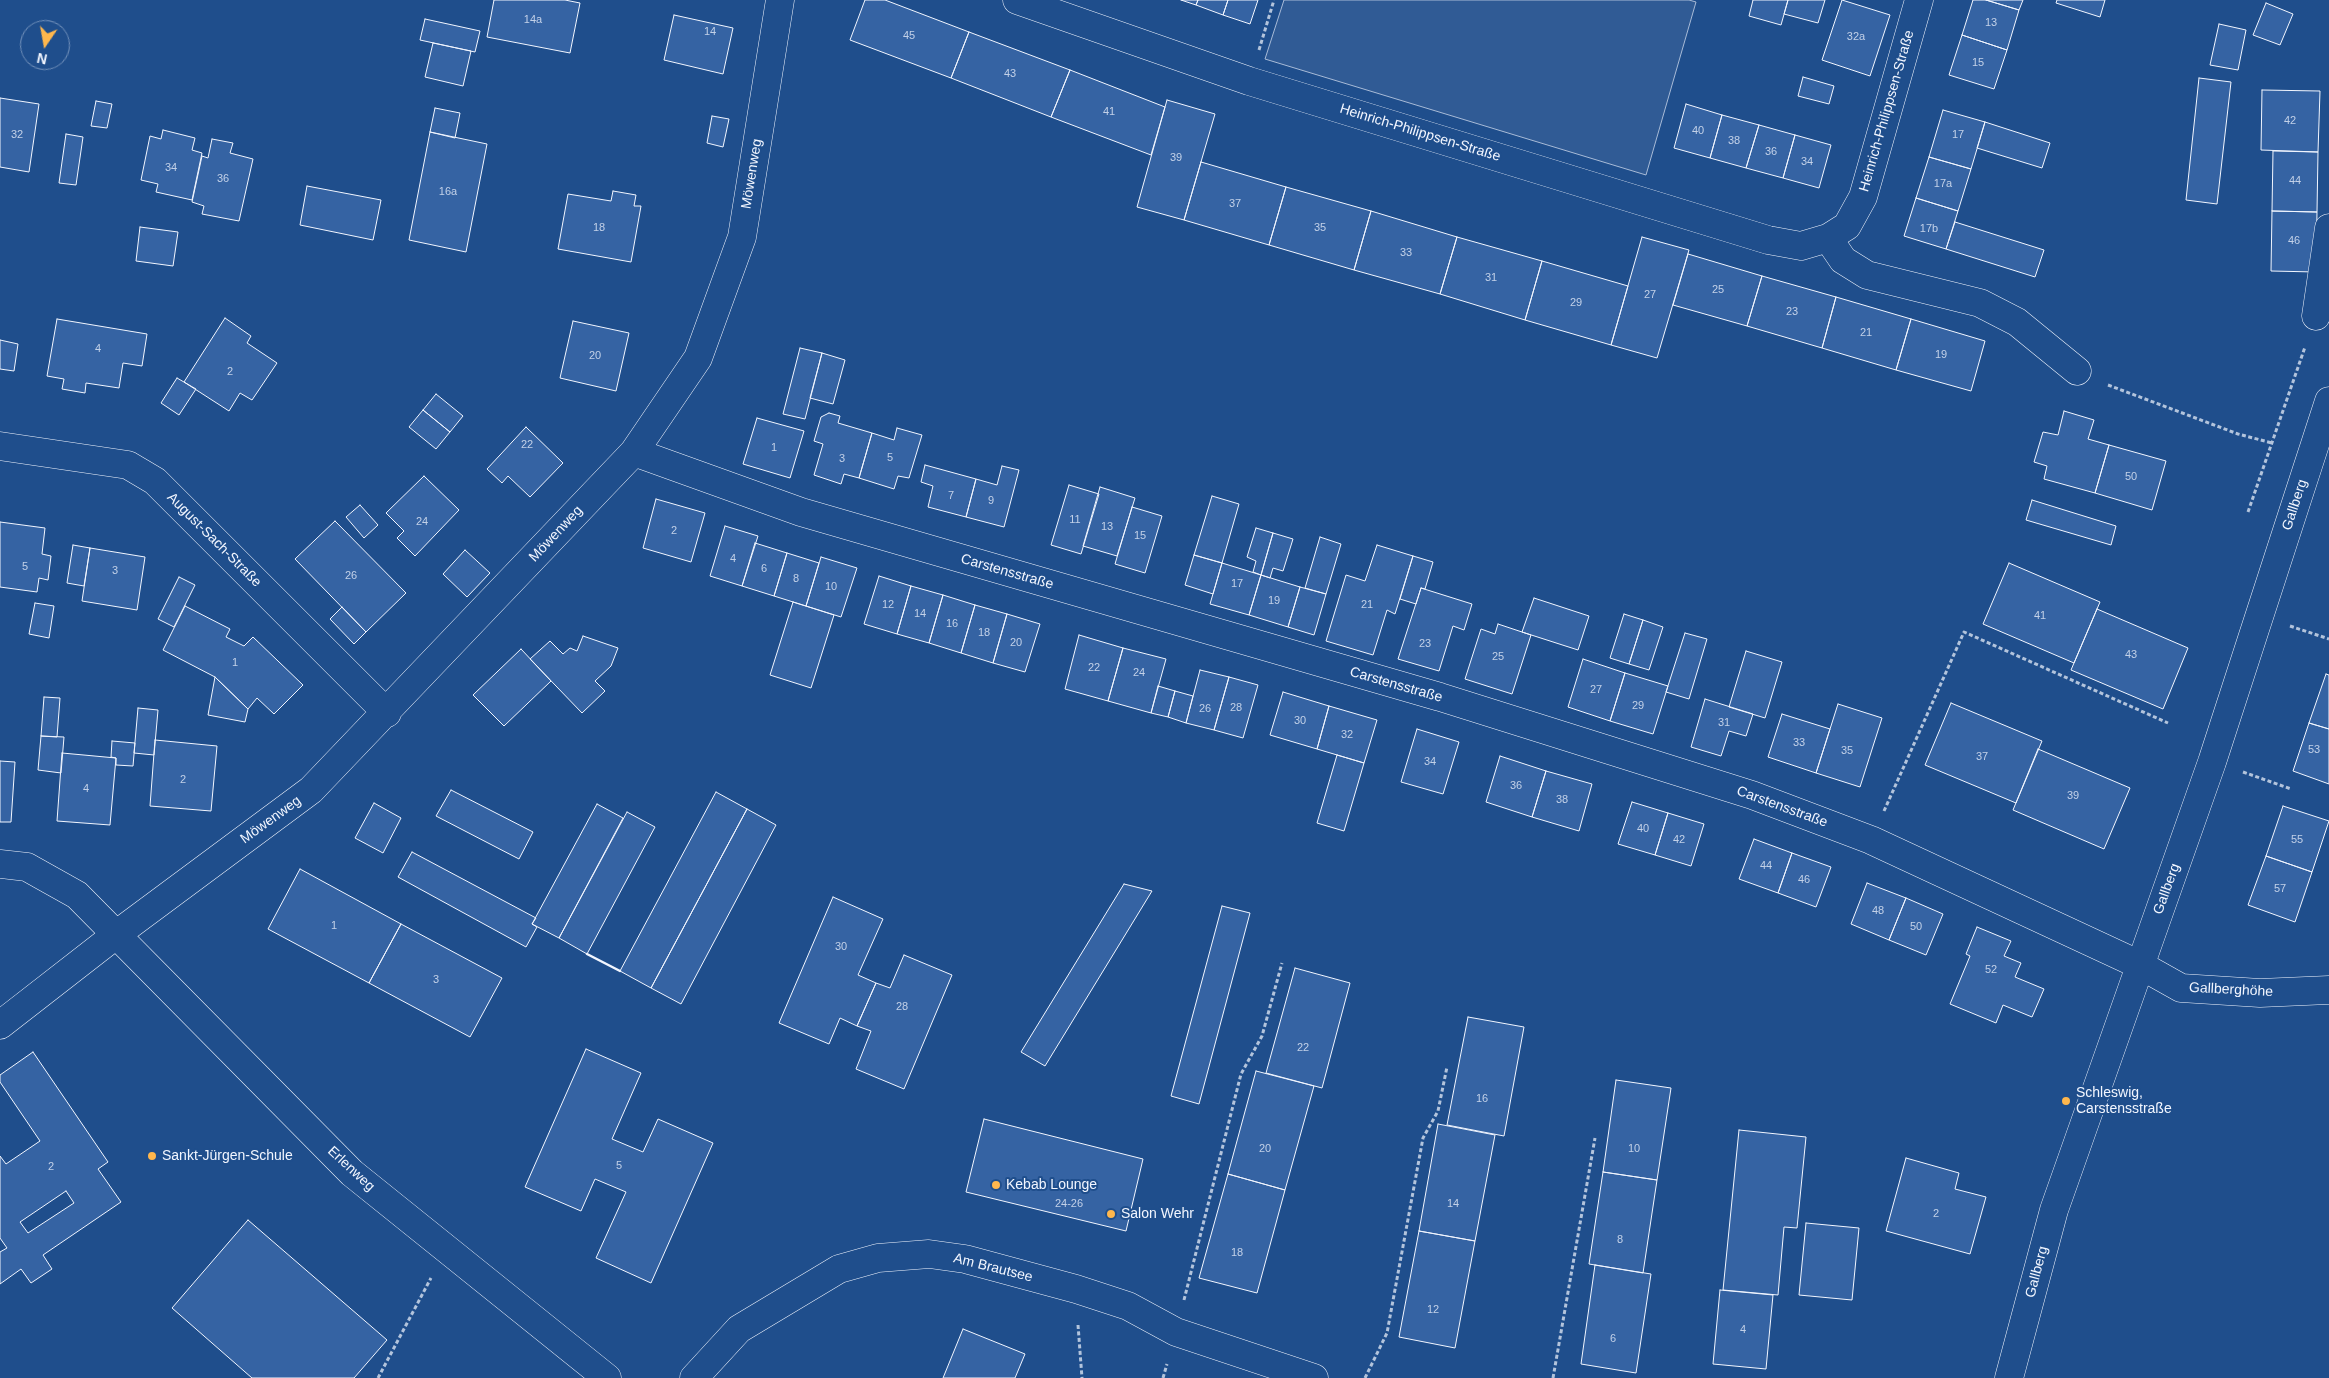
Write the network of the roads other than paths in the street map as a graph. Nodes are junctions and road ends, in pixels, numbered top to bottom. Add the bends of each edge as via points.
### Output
1 (780, 0) edge
2 (1017, 0) edge
3 (1919, 0) edge
4 (2329, 228) edge
5 (1828, 238) junction
6 (2316, 316) road end
7 (2078, 371) road end
8 (2329, 400) edge
9 (0, 446) edge
10 (634, 452) junction
11 (387, 713) junction
12 (0, 864) edge
13 (117, 934) junction
14 (2140, 965) junction
15 (2329, 990) edge
16 (0, 1025) edge
17 (607, 1378) edge
18 (694, 1378) edge
19 (1314, 1378) edge
20 (2009, 1378) edge

1 - 10 street, Möwenweg via 742,237 698,358
2 - 5 street, Heinrich-Philippsen-Straße via 1249,81 1768,240 1802,246
3 - 5 street, Heinrich-Philippsen-Straße via 1863,197 1848,226
4 - 6 street
5 - 7 street via 1843,260 1866,275 1980,303 2017,322
8 - 14 street, Gallberg via 2212,762
9 - 11 street, August-Sach-Straße via 128,465 154,481
10 - 11 street, Möwenweg
10 - 14 street, Carstensstraße via 802,512 1440,697 1752,795 1871,840
11 - 13 street, Möwenweg via 311,790
12 - 13 street, Erlenweg via 27,867 77,895
13 - 16 street, Möwenweg
13 - 17 street, Erlenweg via 352,1173
14 - 15 street, Gallberghöhe via 2181,988 2260,993
14 - 20 street, Gallberg via 2054,1210
18 - 19 street, Am Brautsee via 739,1329 839,1269 878,1258 929,1254 965,1259 1076,1289 1128,1306 1176,1332

